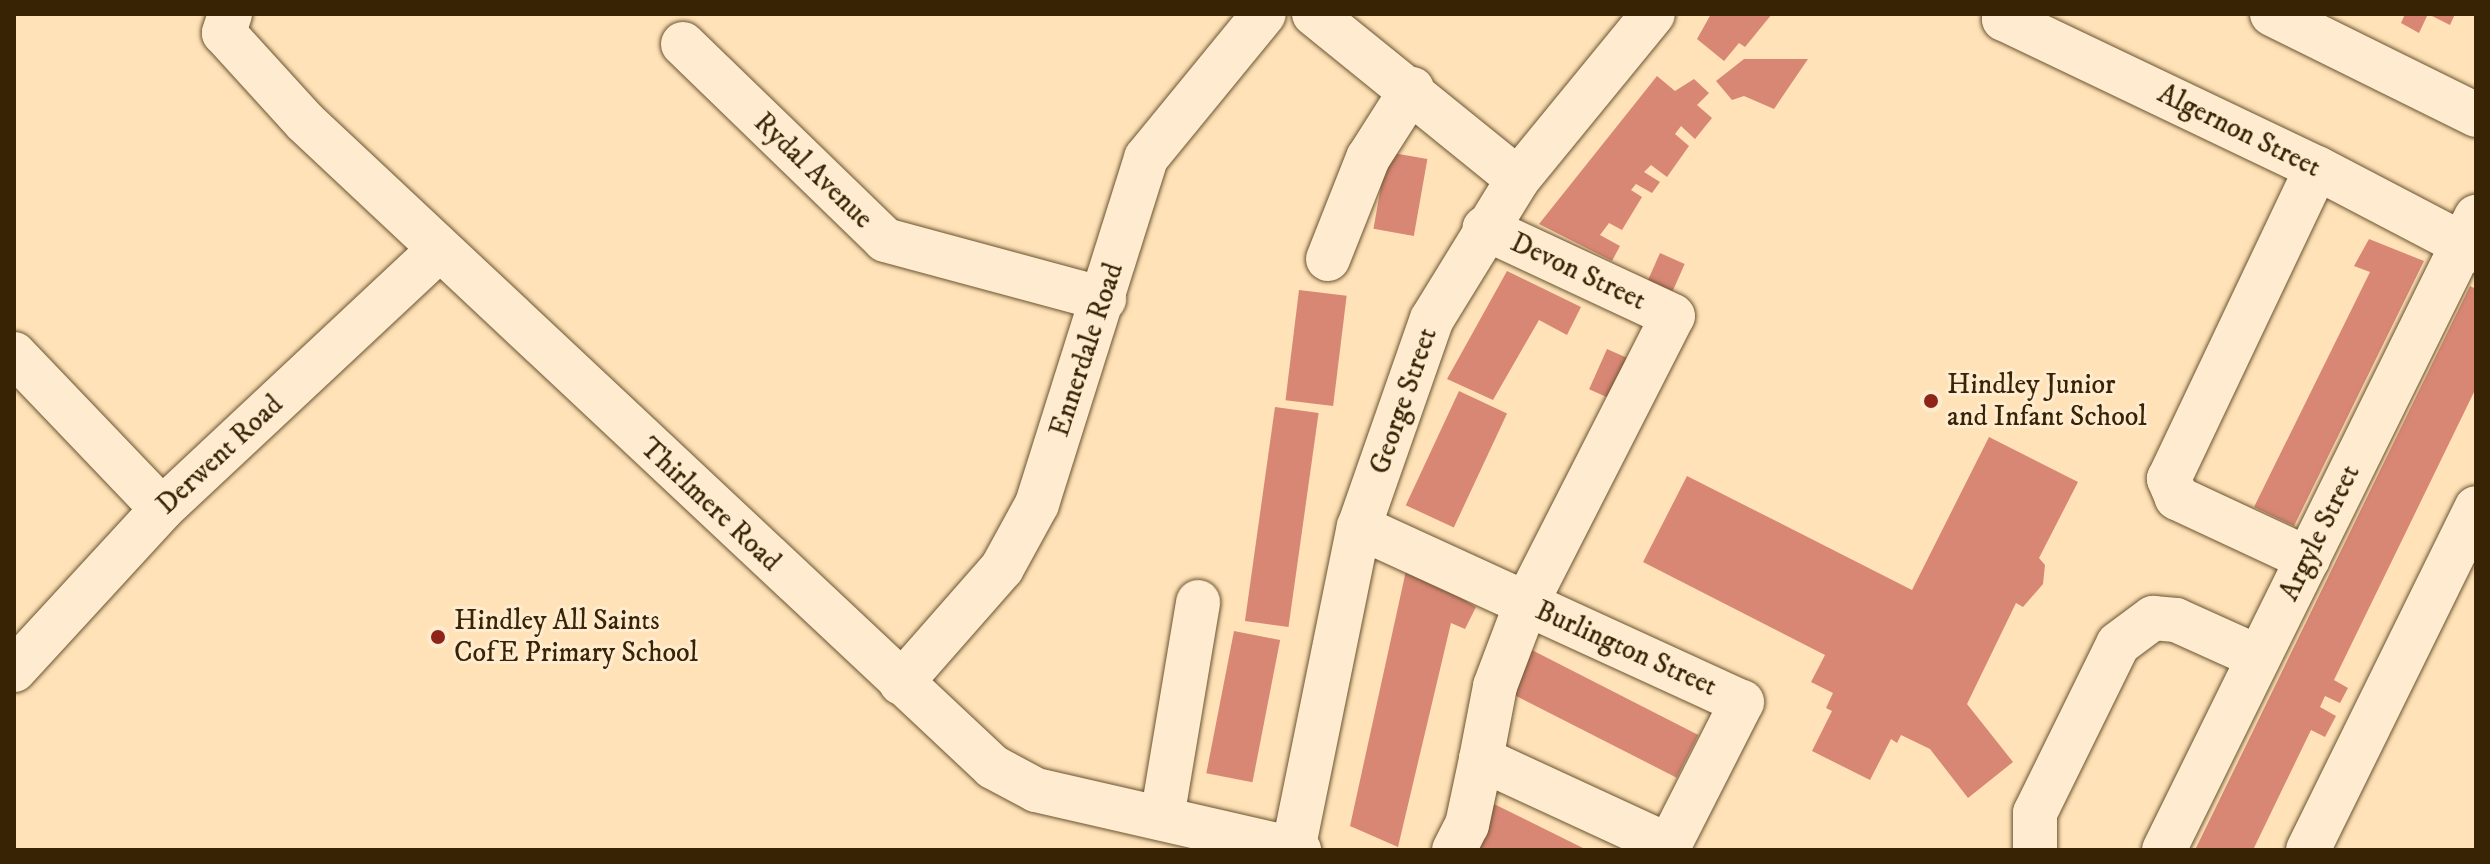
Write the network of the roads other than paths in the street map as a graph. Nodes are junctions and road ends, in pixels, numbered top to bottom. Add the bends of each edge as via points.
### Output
1 (230, 14) edge
2 (1264, 14) edge
3 (1314, 14) edge
4 (1653, 14) edge
5 (2007, 14) edge
6 (2272, 14) edge
7 (683, 44) dead end
8 (1412, 89) junction
9 (2476, 115) edge
10 (2317, 168) junction
11 (1518, 179) junction
12 (1484, 228) junction
13 (2471, 237) edge
14 (438, 251) junction
15 (1328, 259) dead end
16 (1104, 299) junction
17 (14, 354) edge
18 (2476, 508) edge
19 (162, 509) junction
20 (1359, 527) junction
21 (2308, 559) junction
22 (1198, 602) dead end
23 (1526, 604) junction
24 (2258, 657) junction
25 (14, 670) edge
26 (901, 683) junction
27 (1481, 759) junction
28 (1162, 818) junction
29 (1668, 848) edge
30 (1295, 849) edge
31 (1454, 850) edge
32 (2035, 850) edge
33 (2050, 850) edge
34 (2164, 850) edge
35 (2308, 850) edge

1 - 14 street, Thirlmere Road via 224,33 305,122
2 - 16 street, Ennerdale Road via 1146,158
3 - 8 street
4 - 11 street, George Street
5 - 10 street, Algernon Street via 2004,19
6 - 9 street
7 - 16 street, Rydal Avenue via 885,240
8 - 11 street
8 - 15 street via 1368,158
10 - 13 street, Algernon Street
10 - 21 street via 2169,479 2177,498
11 - 12 street, George Street
12 - 20 street, George Street via 1432,319
12 - 23 street, Devon Street via 1673,316
13 - 21 street, Argyle Street
14 - 19 street, Derwent Road
14 - 26 street, Thirlmere Road
16 - 26 street, Ennerdale Road via 1037,504 1002,568
17 - 19 street
18 - 35 street
19 - 25 street, Derwent Road
20 - 23 street, Burlington Street
20 - 30 street, George Street
21 - 24 street, Argyle Street
22 - 28 street
23 - 27 street via 1495,686
23 - 29 street, Burlington Street via 1742,702
24 - 32 street via 2176,620 2153,618 2118,644 2035,813
24 - 34 street, Argyle Street
26 - 28 street, Thirlmere Road via 993,767 1036,790
27 - 29 street
27 - 31 street via 1467,825
28 - 30 street, Thirlmere Road
32 - 33 street

